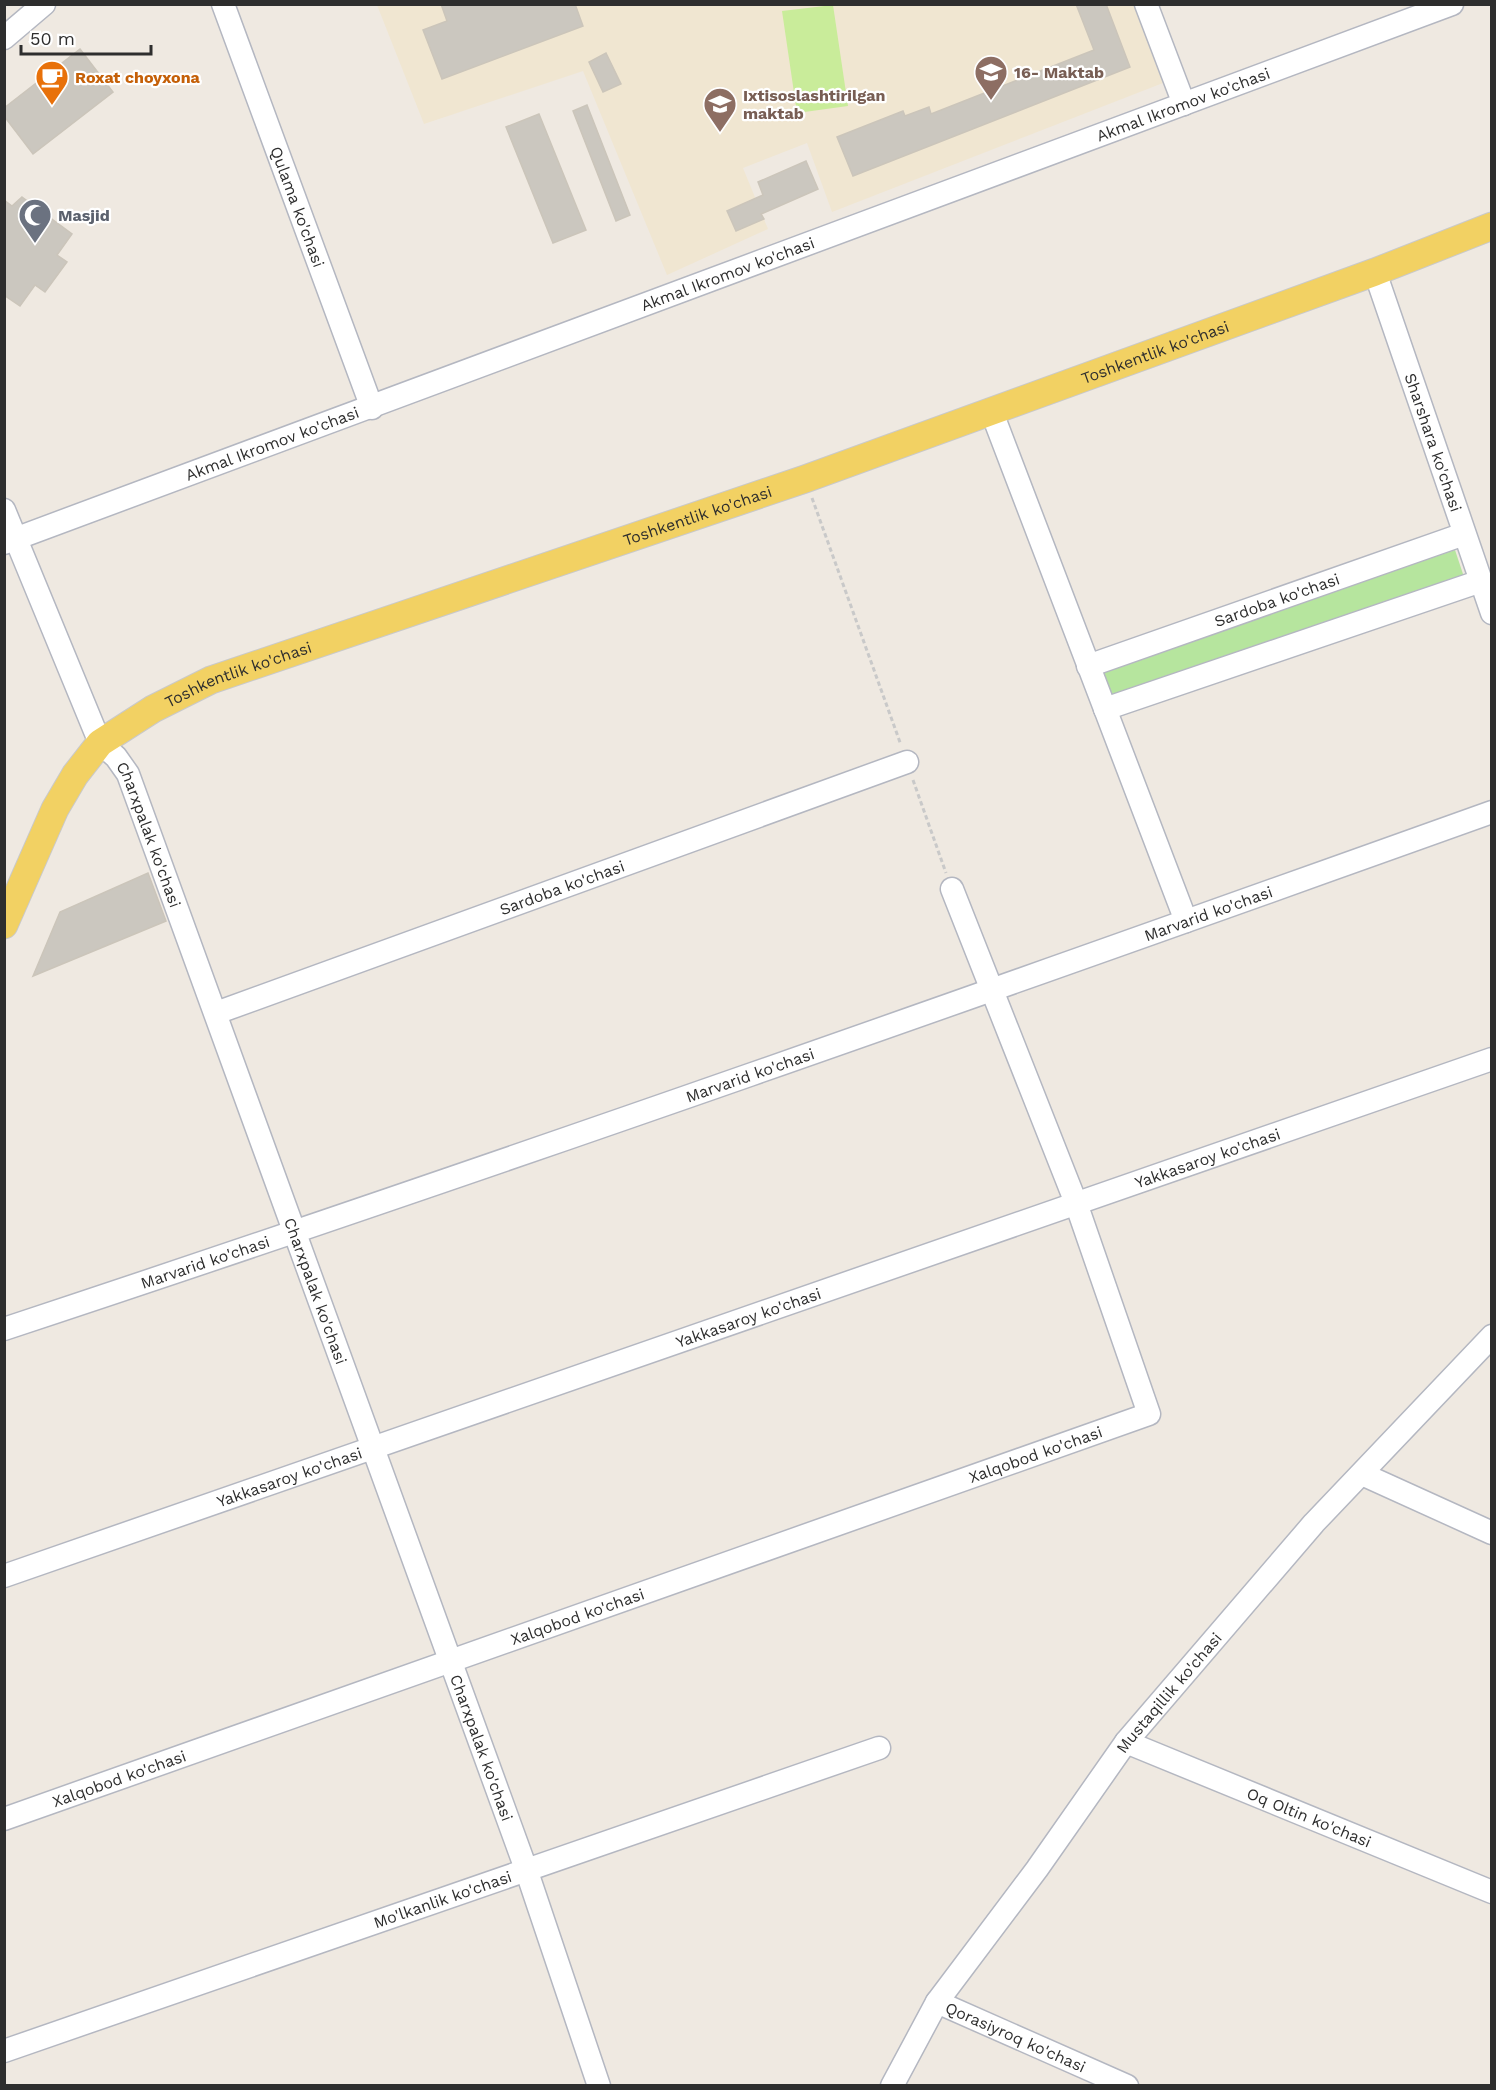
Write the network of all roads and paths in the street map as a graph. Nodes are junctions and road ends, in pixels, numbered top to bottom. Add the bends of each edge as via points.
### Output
1 (44, 4) edge
2 (223, 4) edge
3 (1146, 4) edge
4 (1452, 4) edge
5 (4, 38) edge
6 (1184, 104) junction
7 (1491, 226) edge
8 (1375, 272) junction
9 (372, 408) junction
10 (991, 410) junction
11 (805, 479) junction
12 (4, 510) edge
13 (1464, 534) junction
14 (10, 540) edge
15 (1481, 581) junction
16 (1491, 613) edge
17 (1088, 666) junction
18 (1105, 709) junction
19 (100, 742) junction
20 (907, 762) junction
21 (1491, 812) edge
22 (14, 881) edge
23 (952, 889) joint
24 (1186, 921) junction
25 (4, 925) edge
26 (992, 991) junction
27 (216, 1013) junction
28 (1491, 1059) edge
29 (1076, 1203) junction
30 (296, 1233) junction
31 (4, 1329) edge
32 (1491, 1336) edge
33 (372, 1449) junction
34 (1362, 1474) junction
35 (1491, 1533) edge
36 (4, 1576) edge
37 (451, 1662) junction
38 (1126, 1742) junction
39 (879, 1748) dead end
40 (4, 1819) edge
41 (526, 1869) junction
42 (1491, 1892) edge
43 (937, 2001) junction
44 (4, 2051) edge
45 (599, 2085) edge
46 (892, 2085) edge
47 (1127, 2085) edge

1 - 5 street
2 - 9 street, Qulama ko'chasi
3 - 6 street
4 - 6 street, Akmal Ikromov ko'chasi
6 - 9 street, Akmal Ikromov ko'chasi
7 - 8 main road, Toshkentlik ko'chasi
8 - 10 main road, Toshkentlik ko'chasi
8 - 13 street, Sharshara ko'chasi
9 - 14 street, Akmal Ikromov ko'chasi
10 - 11 main road, Toshkentlik ko'chasi
10 - 17 street
11 - 19 main road, Toshkentlik ko'chasi via 211,680
11 - 20 path
12 - 14 street, Charxpalak ko'chasi
13 - 15 street, Sharshara ko'chasi
13 - 17 street, Sardoba ko'chasi
14 - 19 street, Charxpalak ko'chasi
15 - 16 street, Sharshara ko'chasi
15 - 18 street
17 - 18 street
18 - 24 street
19 - 22 main road, Toshkentlik ko'chasi via 75,775
19 - 27 street, Charxpalak ko'chasi via 128,774
20 - 23 path
20 - 27 street, Sardoba ko'chasi
21 - 24 street, Marvarid ko'chasi
22 - 25 main road, Toshkentlik ko'chasi
23 - 26 street
24 - 26 street, Marvarid ko'chasi
26 - 29 street
26 - 30 street, Marvarid ko'chasi
27 - 30 street, Charxpalak ko'chasi
28 - 29 street, Yakkasaroy ko'chasi
29 - 33 street, Yakkasaroy ko'chasi
29 - 37 street, Xalqobod ko'chasi via 1149,1414
30 - 31 street, Marvarid ko'chasi
30 - 33 street, Charxpalak ko'chasi
32 - 34 street, Mustaqillik ko'chasi
33 - 36 street, Yakkasaroy ko'chasi
33 - 37 street, Charxpalak ko'chasi
34 - 35 street
34 - 38 street, Mustaqillik ko'chasi via 1314,1523
37 - 40 street, Xalqobod ko'chasi
37 - 41 street, Charxpalak ko'chasi
38 - 42 street, Oq Oltin ko'chasi
38 - 43 street, Mustaqillik ko'chasi
39 - 41 street, Mo'lkanlik ko'chasi
41 - 44 street, Mo'lkanlik ko'chasi
41 - 45 street, Charxpalak ko'chasi
43 - 46 street, Mustaqillik ko'chasi
43 - 47 street, Qorasiyroq ko'chasi

